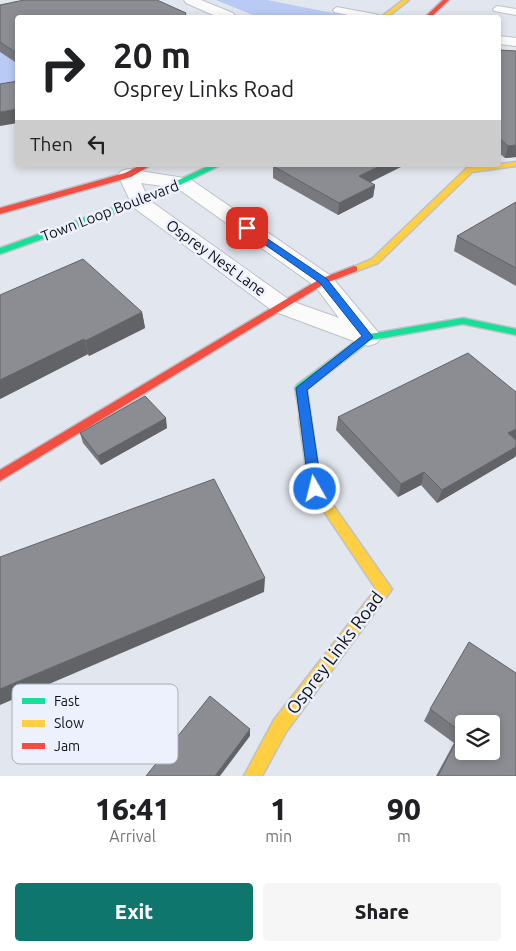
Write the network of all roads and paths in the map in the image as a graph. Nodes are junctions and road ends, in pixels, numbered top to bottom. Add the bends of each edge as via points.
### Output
1 (190, 0) edge
2 (406, 0) edge
3 (446, 0) edge
4 (498, 9) dead end
5 (337, 10) dead end
6 (516, 12) edge
7 (223, 15) edge
8 (364, 15) edge
9 (384, 15) edge
10 (429, 15) edge
11 (501, 40) edge
12 (516, 42) edge
13 (516, 164) edge
14 (501, 166) edge
15 (213, 167) edge
16 (493, 167) edge
17 (137, 170) edge
18 (183, 184) junction
19 (140, 203) junction
20 (0, 211) edge
21 (0, 251) edge
22 (323, 281) junction
23 (282, 306) junction
24 (516, 332) edge
25 (368, 337) junction
26 (0, 476) edge
27 (253, 776) edge

1 - 7 street
2 - 9 street
3 - 10 street
4 - 6 lane
5 - 8 lane
11 - 12 street
13 - 14 street, Osprey Nest Lane
15 - 18 street, Town Loop Boulevard
16 - 22 street, Osprey Nest Lane via 470,170 376,261
17 - 18 street
17 - 19 street
17 - 20 street, Town Loop Boulevard
18 - 19 street, Town Loop Boulevard
18 - 22 street
19 - 21 street, Town Loop Boulevard
19 - 23 street, Osprey Nest Lane
22 - 23 street, Osprey Nest Lane
22 - 25 street
23 - 25 street, Osprey Nest Lane
23 - 26 street, Osprey Nest Lane
24 - 25 street, Osprey Links Road via 463,321
25 - 27 street, Osprey Links Road via 301,388 315,489 385,589 280,726

